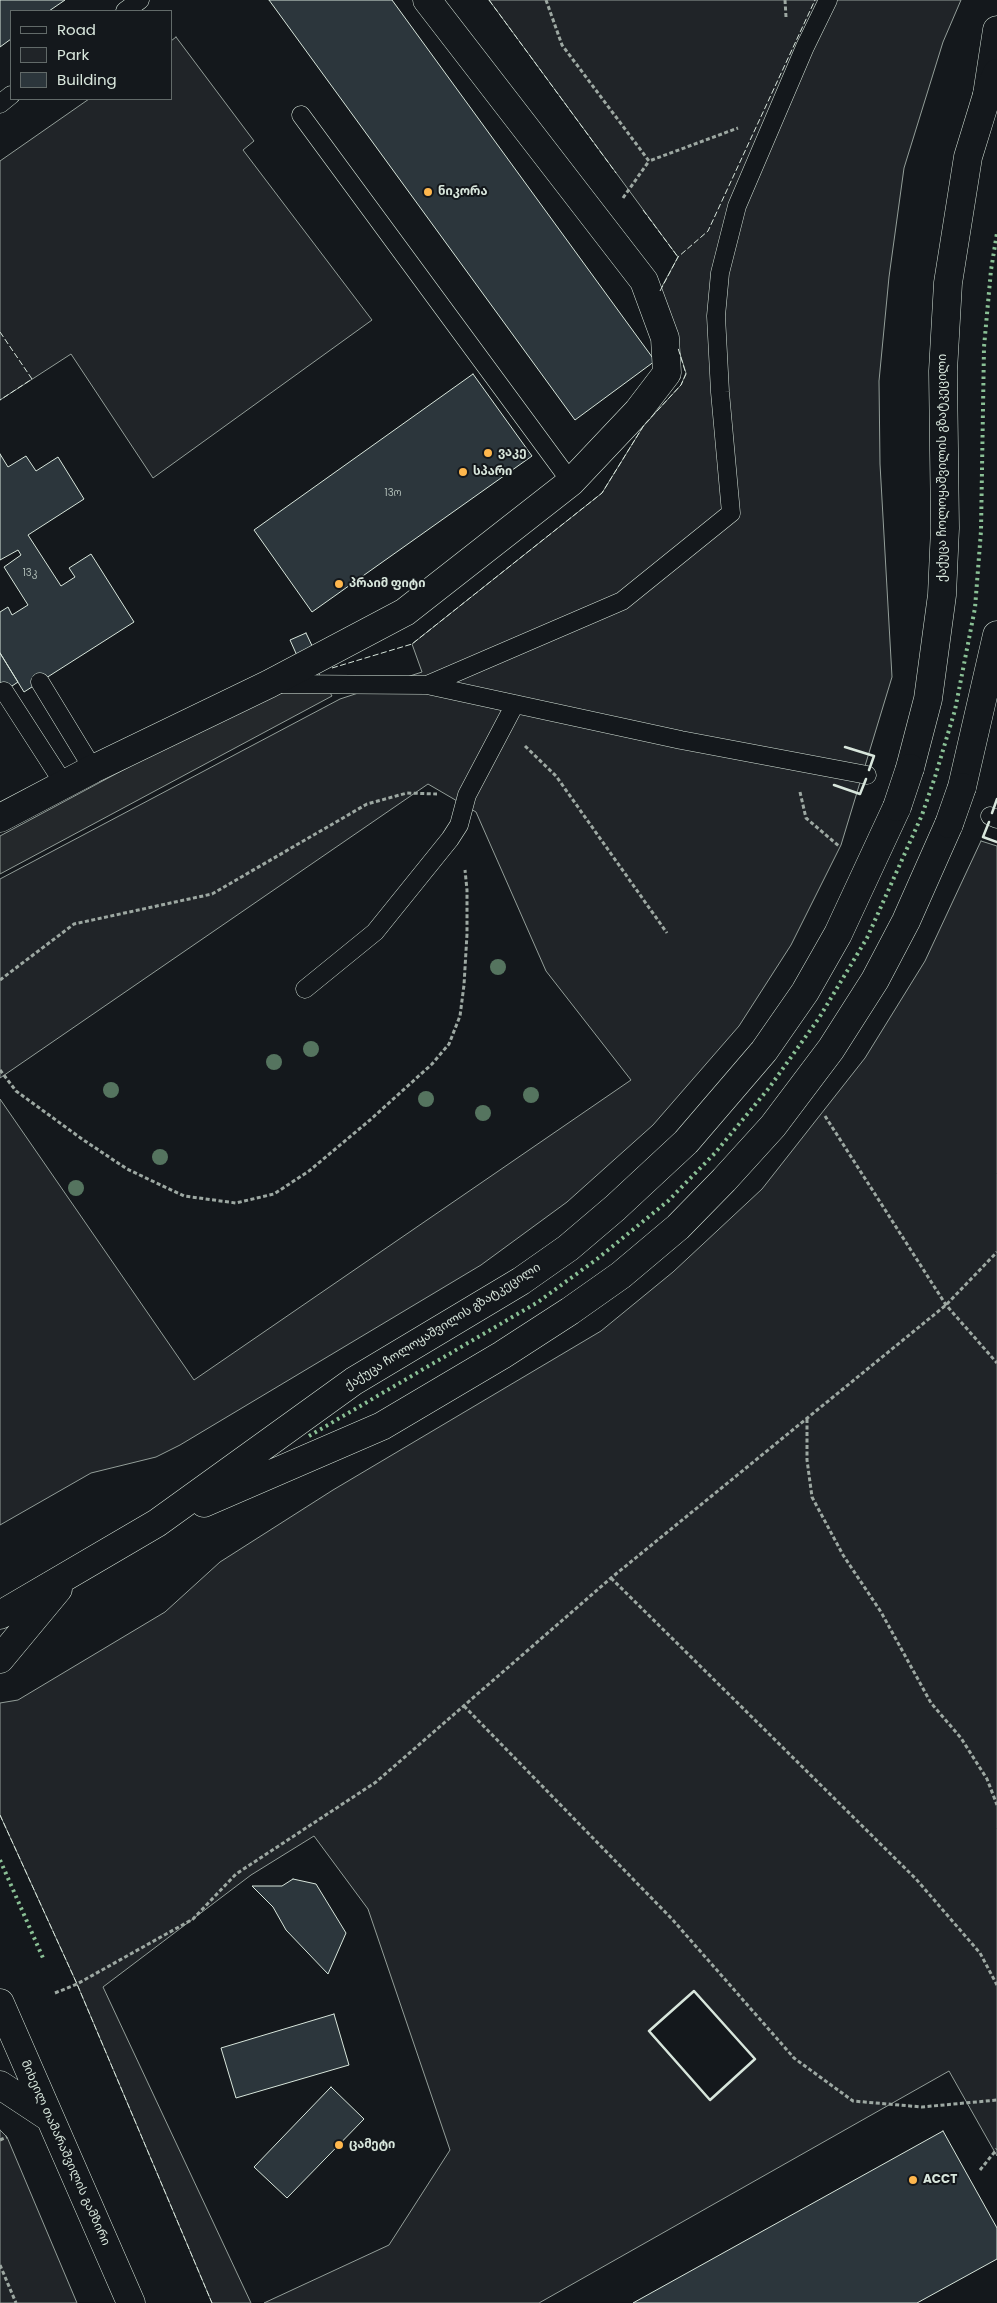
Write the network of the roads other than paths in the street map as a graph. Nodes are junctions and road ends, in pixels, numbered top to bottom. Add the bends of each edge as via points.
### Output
1 (140, 0) edge
2 (427, 0) edge
3 (828, 0) edge
4 (126, 10) edge
5 (997, 30) edge
6 (992, 84) edge
7 (10, 96) edge
8 (0, 104) edge
9 (301, 116) dead end
10 (570, 482) junction
11 (997, 635) edge
12 (40, 682) dead end
13 (269, 684) junction
14 (427, 685) junction
15 (4, 691) dead end
16 (515, 704) junction
17 (93, 769) junction
18 (868, 775) dead end
19 (64, 784) junction
20 (0, 818) edge
21 (305, 989) dead end
22 (157, 1523) junction
23 (70, 1574) junction
24 (13, 1600) edge
25 (0, 1615) edge
26 (0, 1659) edge
27 (0, 2003) edge
28 (0, 2085) edge
29 (50, 2118) junction
30 (131, 2303) edge

1 - 4 lane
2 - 10 main road via 644,281 665,338 667,373 638,412
3 - 14 lane via 737,206 720,273 716,316 731,513 622,601
5 - 6 main road, ქაქუცა ჩოლოყაშვილის გზატკეცილი
6 - 22 main road, ქაქუცა ჩოლოყაშვილის გზატკეცილი, bridge via 968,157 948,283 943,371 945,528 942,595 928,699 897,806 838,934 805,992 764,1051 686,1142 568,1248 520,1281 354,1381
7 - 8 lane
9 - 10 lane
10 - 13 main road via 405,612
11 - 22 main road, ქაქუცა ჩოლოყაშვილის გზატკეცილი, bridge via 962,787 910,912 876,980 831,1049 773,1126 724,1180 678,1227 621,1275 502,1355 382,1426
12 - 17 lane
13 - 14 lane
13 - 17 main road
14 - 16 lane
15 - 19 lane
16 - 18 lane
16 - 21 lane via 466,795 459,825 424,874 374,932
17 - 19 main road
19 - 20 main road
22 - 23 main road, ქაქუცა ჩოლოყაშვილის გზატკეცილი
23 - 24 main road, ქაქუცა ჩოლოყაშვილის გზატკეცილი
23 - 26 main road
24 - 25 main road, ქაქუცა ჩოლოყაშვილის გზატკეცილი
27 - 29 main road, მიხეილ თამარაშვილის გამზირი
28 - 29 main road
29 - 30 main road, მიხეილ თამარაშვილის გამზირი

